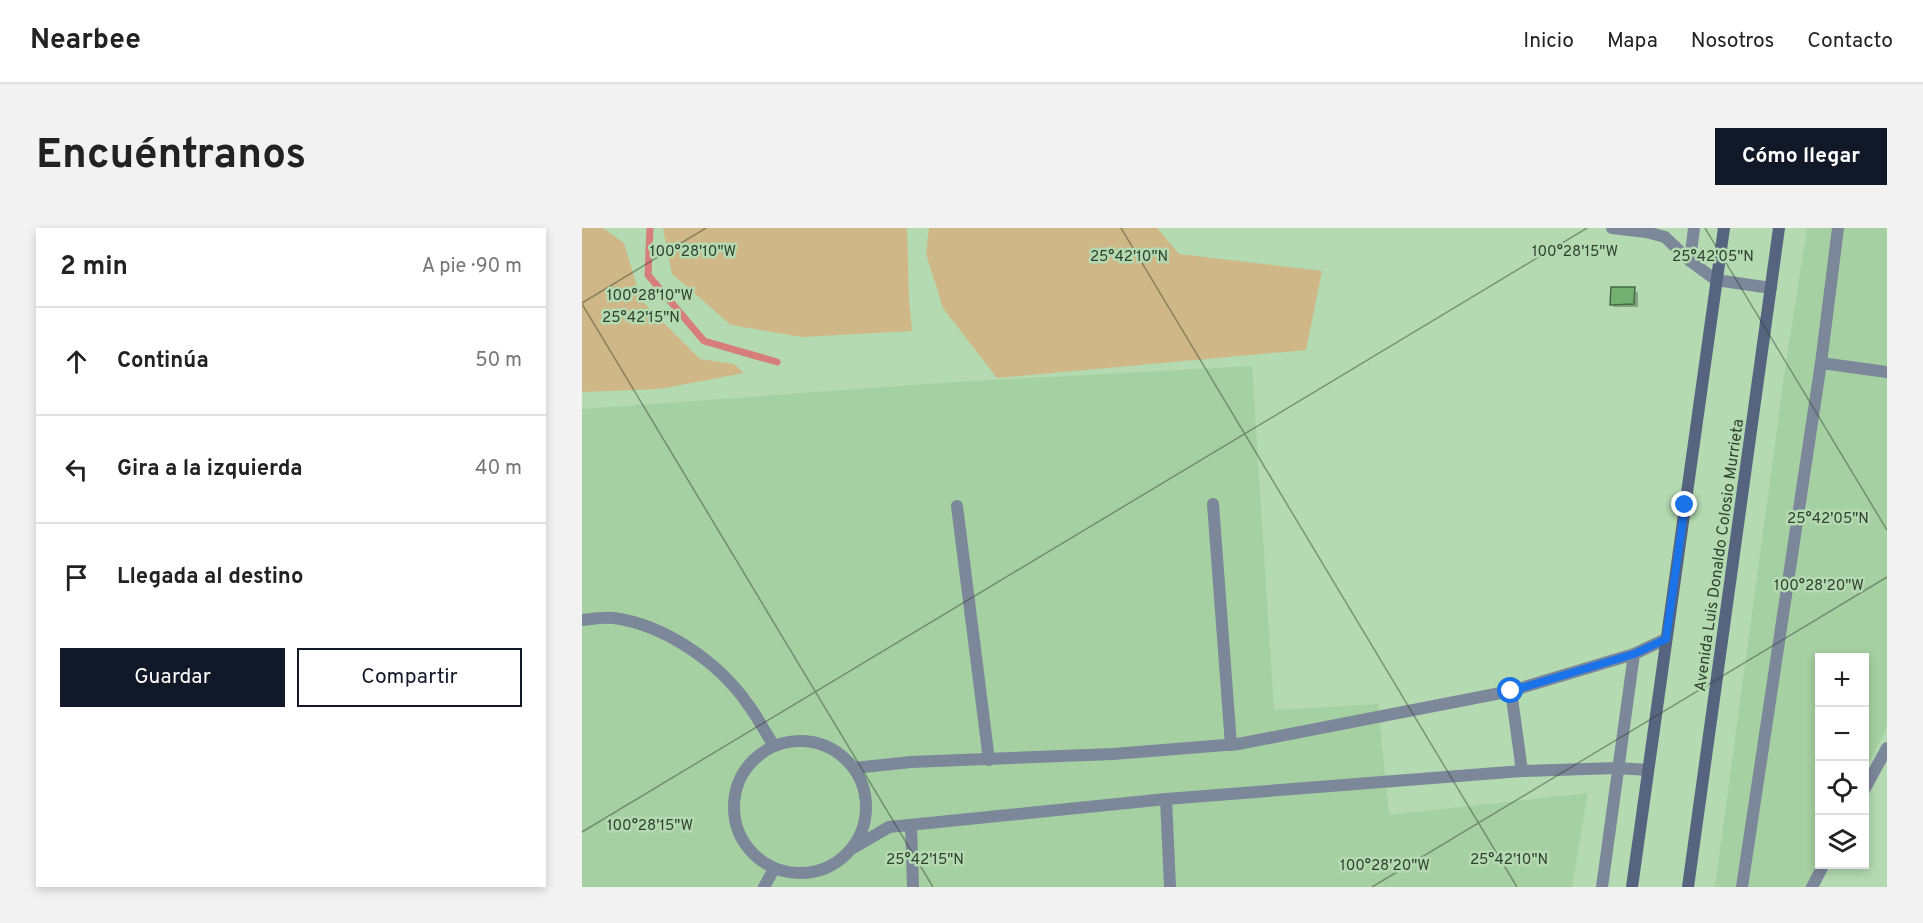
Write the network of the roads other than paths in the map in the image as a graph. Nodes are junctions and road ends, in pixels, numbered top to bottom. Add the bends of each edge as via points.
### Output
1 (1612, 228) edge
2 (1694, 228) edge
3 (1724, 228) edge
4 (1779, 228) edge
5 (1838, 228) edge
6 (1646, 230) edge
7 (1690, 261) junction
8 (1716, 280) junction
9 (1771, 288) junction
10 (1821, 363) junction
11 (1887, 372) edge
12 (1213, 504) dead end
13 (957, 506) dead end
14 (582, 620) edge
15 (1666, 639) junction
16 (1634, 654) junction
17 (1511, 691) junction
18 (1231, 745) junction
19 (774, 746) junction
20 (1887, 748) edge
21 (989, 760) junction
22 (854, 768) junction
23 (1617, 768) junction
24 (1648, 770) junction
25 (1522, 771) junction
26 (1869, 781) edge
27 (1166, 799) junction
28 (911, 825) junction
29 (853, 848) junction
30 (774, 868) junction
31 (1821, 869) edge
32 (764, 887) edge
33 (913, 887) edge
34 (1170, 887) edge
35 (1602, 887) edge
36 (1632, 887) edge
37 (1689, 887) edge
38 (1743, 887) edge
39 (1812, 887) edge

1 - 6 street
2 - 7 street
3 - 8 main road
4 - 9 main road, Avenida Luis Donaldo Colosio Murrieta
5 - 10 street
6 - 7 street via 1665,237
7 - 8 street
8 - 9 street
8 - 15 main road
9 - 37 main road, Avenida Luis Donaldo Colosio Murrieta
10 - 11 street
10 - 38 street
12 - 18 street
13 - 21 street
14 - 19 street via 613,618 652,627 690,647 747,702
15 - 16 street
15 - 24 main road
16 - 17 street
16 - 23 street
17 - 18 street
17 - 25 street
18 - 21 street
19 - 22 street via 795,741 817,743 838,753
19 - 30 street via 748,766 734,796 734,819 742,839 756,857
20 - 26 street
21 - 22 street
22 - 29 street via 863,787 866,808 863,829
23 - 24 street
23 - 25 street
23 - 35 street
24 - 36 main road
25 - 27 street
27 - 28 street
27 - 34 street
28 - 29 street via 890,827
28 - 33 street
29 - 30 street via 838,862 818,871 796,874
30 - 32 street
31 - 39 street

